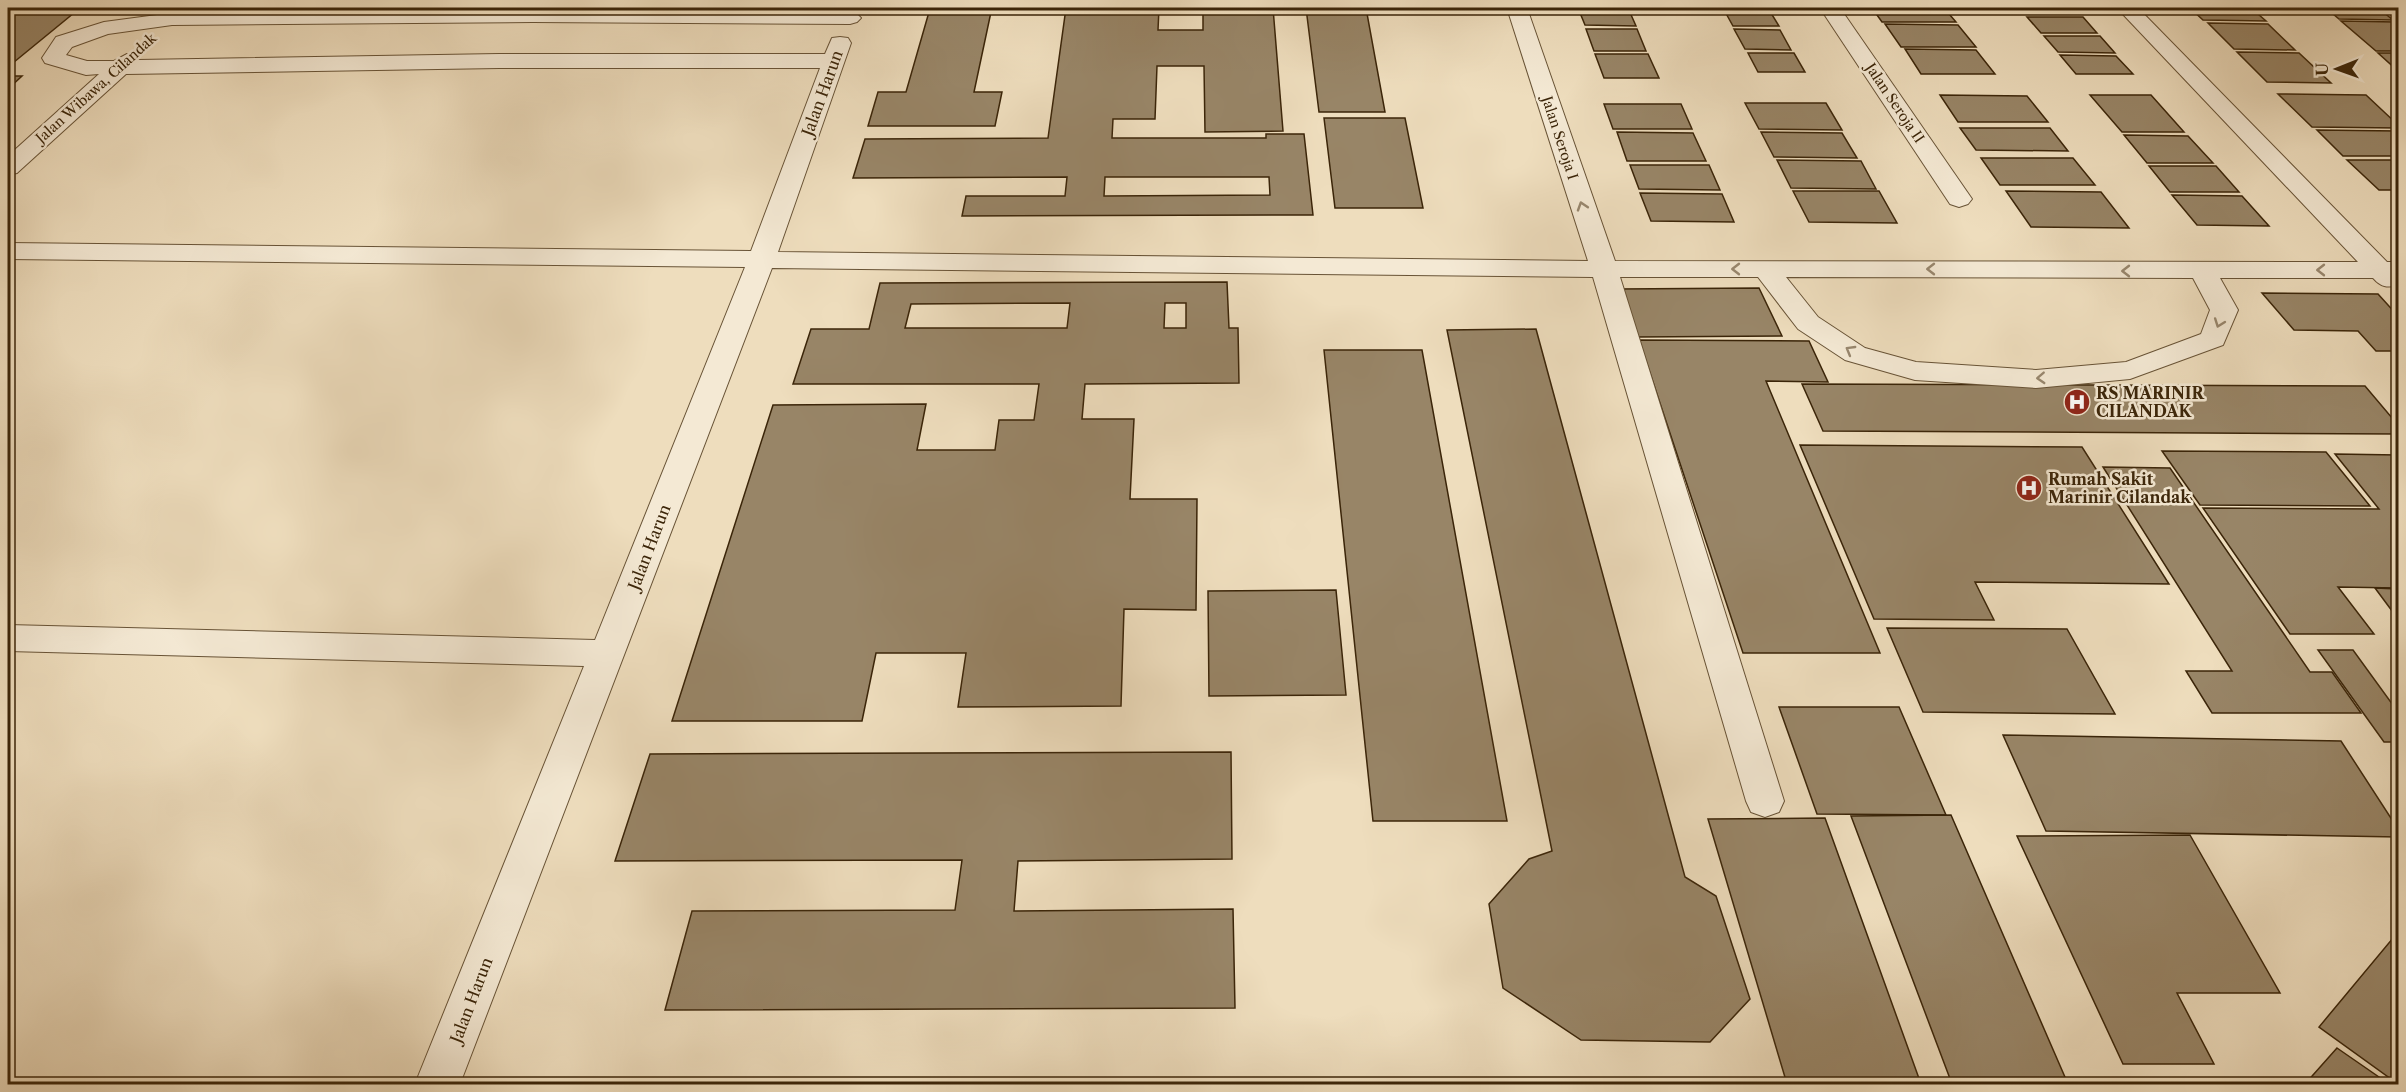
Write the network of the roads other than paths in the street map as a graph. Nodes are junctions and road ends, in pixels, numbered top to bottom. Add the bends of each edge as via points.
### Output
1 (1517, 8) edge
2 (1830, 8) edge
3 (2127, 8) edge
4 (536, 12) edge
5 (179, 13) edge
6 (852, 13) edge
7 (498, 61) junction
8 (833, 61) junction
9 (120, 67) junction
10 (8, 168) edge
11 (1959, 199) dead end
12 (8, 251) edge
13 (761, 261) junction
14 (1765, 268) junction
15 (1604, 269) junction
16 (2389, 270) edge
17 (2203, 271) junction
18 (2398, 289) edge
19 (8, 638) edge
20 (607, 653) junction
21 (1765, 801) dead end
22 (438, 1084) edge

15 -> 1 street, Jalan Seroja I
2 - 11 street, Jalan Seroja II
3 - 16 street
4 - 5 street
4 - 6 street
4 - 7 street
5 - 9 street, Jalan Wibawa, Cilandak
5 - 9 street via 104,28 64,42 53,58 86,68
6 - 8 street, Jalan Harun
7 - 8 street
7 - 9 street
8 - 13 street, Jalan Harun
9 - 10 street, Jalan Wibawa, Cilandak
12 - 13 street
13 - 15 street
13 - 20 street, Jalan Harun
14 -> 15 street
17 -> 14 street
17 -> 14 street via 2224,310 2213,339 2130,370 2036,379 1915,370 1855,354 1808,323
15 - 21 street, Jalan Seroja I
16 -> 17 street
16 - 18 street
19 - 20 street
20 - 22 street, Jalan Harun

